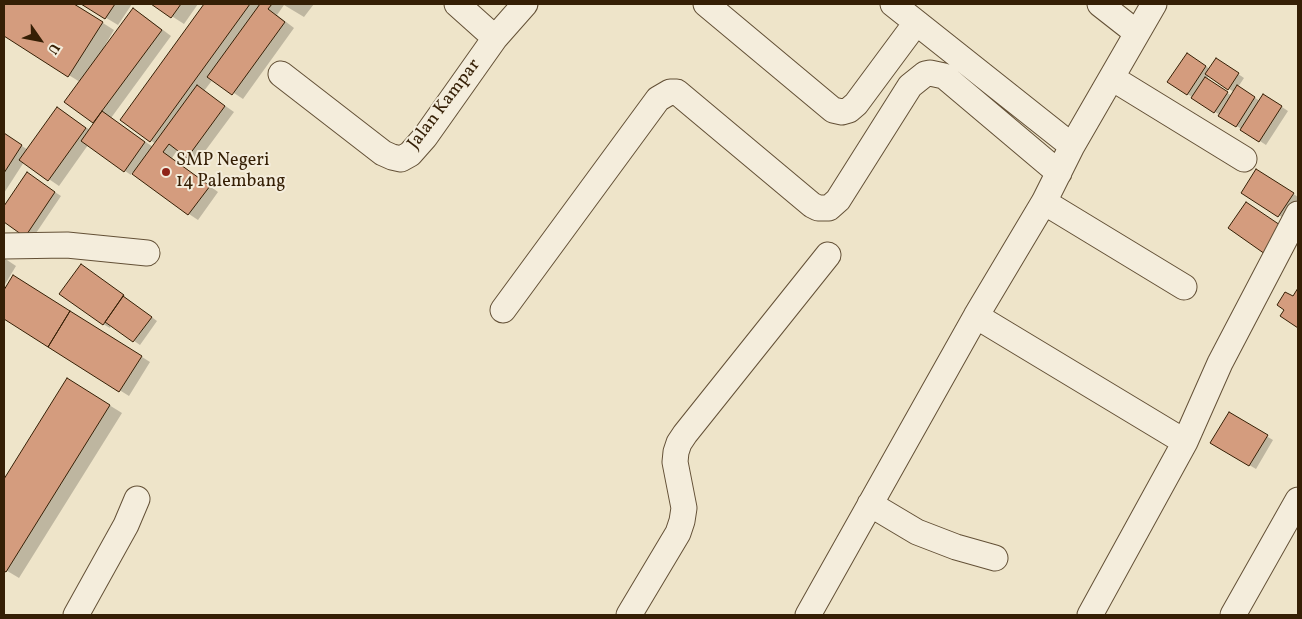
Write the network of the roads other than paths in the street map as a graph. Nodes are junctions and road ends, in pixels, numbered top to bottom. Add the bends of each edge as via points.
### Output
1 (456, 4) edge
2 (524, 4) edge
3 (706, 4) edge
4 (893, 4) edge
5 (1100, 4) edge
6 (1154, 4) edge
7 (916, 23) junction
8 (1137, 33) junction
9 (495, 38) junction
10 (281, 74) dead end
11 (1112, 78) junction
12 (1072, 146) junction
13 (1244, 159) dead end
14 (1059, 173) junction
15 (1044, 202) junction
16 (1298, 214) edge
17 (4, 246) edge
18 (147, 253) dead end
19 (828, 255) dead end
20 (1184, 287) dead end
21 (503, 310) dead end
22 (976, 316) junction
23 (1185, 442) junction
24 (137, 499) dead end
25 (1298, 500) edge
26 (870, 504) junction
27 (995, 558) dead end
28 (76, 615) edge
29 (630, 615) edge
30 (808, 615) edge
31 (1090, 615) edge
32 (1233, 615) edge

1 - 9 street
2 - 9 street, Jalan Kampar
3 - 7 street via 832,110 842,112 856,104
4 - 7 street
5 - 8 street
6 - 8 street
7 - 12 street
8 - 11 street
9 - 10 street, Jalan Kampar via 424,137 410,154 401,158 383,153
11 - 12 street
11 - 13 street
12 - 14 street
14 - 15 street
14 - 21 street via 944,76 930,73 910,86 838,200 829,208 818,208 676,92 670,92 658,99
15 - 20 street
15 - 22 street
16 - 23 street via 1220,363
17 - 18 street via 67,245
19 - 29 street via 679,444 675,462 684,508 682,521
22 - 23 street
22 - 26 street
23 - 31 street
24 - 28 street
25 - 32 street
26 - 27 street via 917,532
26 - 30 street

